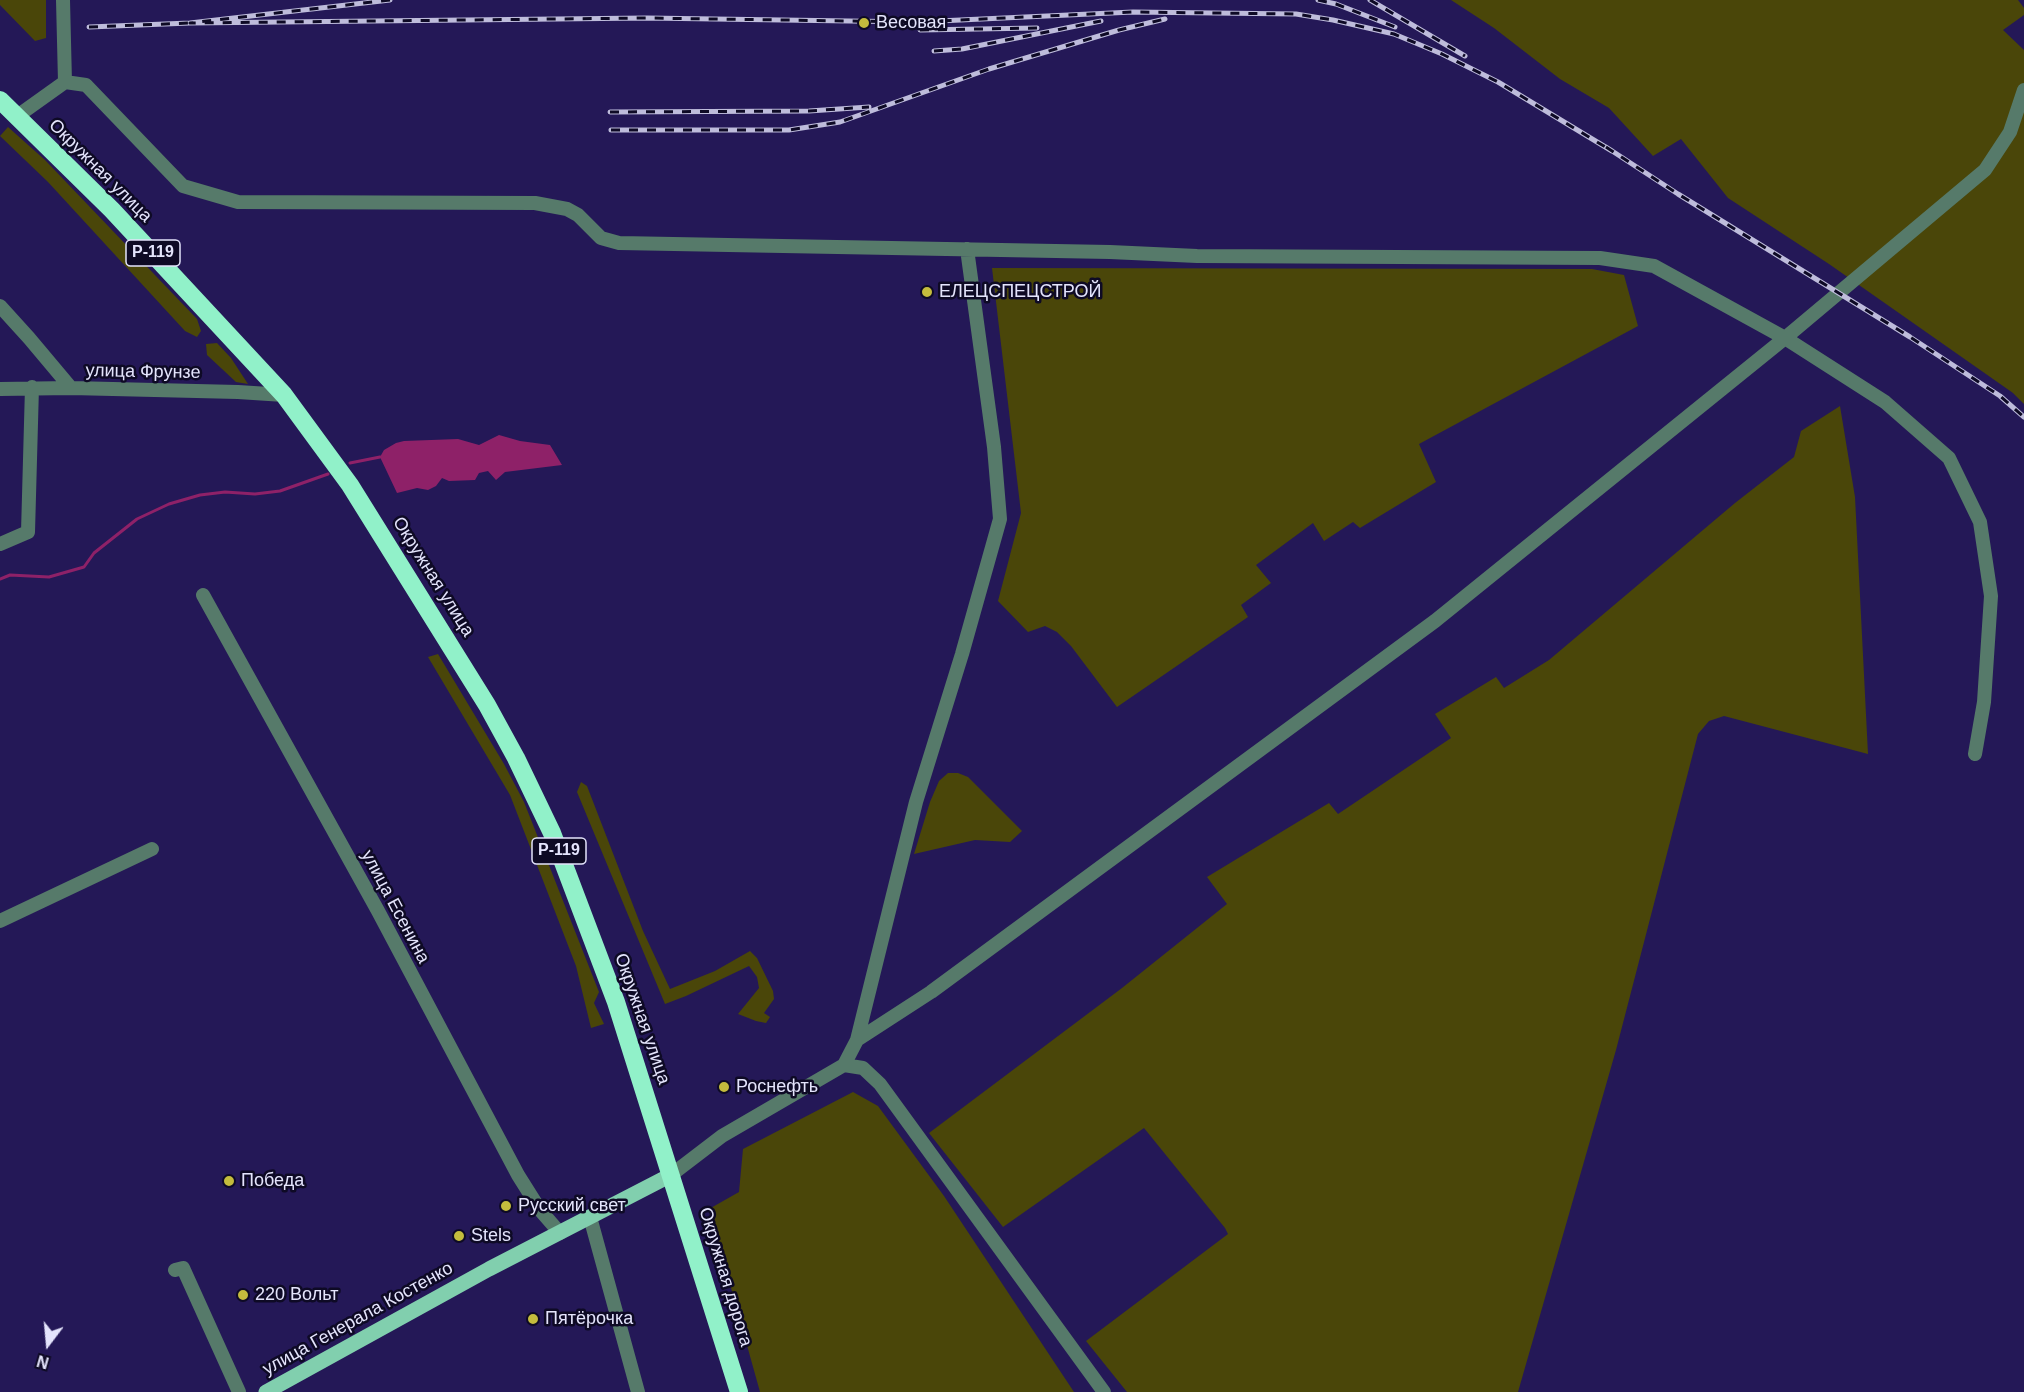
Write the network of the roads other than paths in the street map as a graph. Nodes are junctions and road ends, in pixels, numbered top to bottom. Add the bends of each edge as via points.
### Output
1 (63, 0) edge
2 (65, 82) junction
3 (2024, 90) edge
4 (0, 100) edge
5 (16, 117) junction
6 (967, 249) junction
7 (0, 306) edge
8 (1785, 338) junction
9 (32, 387) junction
10 (71, 388) junction
11 (0, 389) edge
12 (284, 395) junction
13 (0, 544) edge
14 (203, 595) dead end
15 (1975, 754) dead end
16 (152, 849) dead end
17 (0, 921) edge
18 (857, 1040) junction
19 (844, 1065) junction
20 (671, 1175) junction
21 (590, 1217) junction
22 (560, 1233) junction
23 (175, 1270) dead end
24 (239, 1392) edge
25 (266, 1392) edge
26 (638, 1392) edge
27 (739, 1392) edge
28 (1104, 1392) edge

1 - 2 street
2 - 5 street
2 - 6 street via 86,85 183,186 238,202 535,204 567,209 601,238 619,243
3 - 8 street via 2010,132 1985,170
4 - 5 highway, Окружная улица / Р-119
5 - 12 highway, Окружная улица / Р-119 via 111,210
6 - 8 street via 1197,256 1600,258 1654,266
6 - 18 street via 999,519 916,802
7 - 10 street
8 - 15 street via 1885,402 1949,458 1980,522 1991,596 1984,702
8 - 18 street via 1435,621 931,992
9 - 10 street, улица Фрунзе
9 - 11 street, улица Фрунзе
9 - 13 street via 28,532
10 - 12 street, улица Фрунзе
12 - 20 highway, Окружная улица / Р-119 via 356,495 477,687 516,758 552,833 612,992
14 - 22 street, улица Есенина via 518,1174
16 - 17 street
18 - 19 street
19 - 20 street, улица Генерала Костенко via 722,1136
19 - 28 street via 863,1068 880,1084
20 - 21 main road, улица Генерала Костенко
20 - 27 highway, Окружная дорога / Р-119
21 - 22 main road, улица Генерала Костенко
21 - 26 street
22 - 25 main road, улица Генерала Костенко
23 - 24 street via 183,1268

